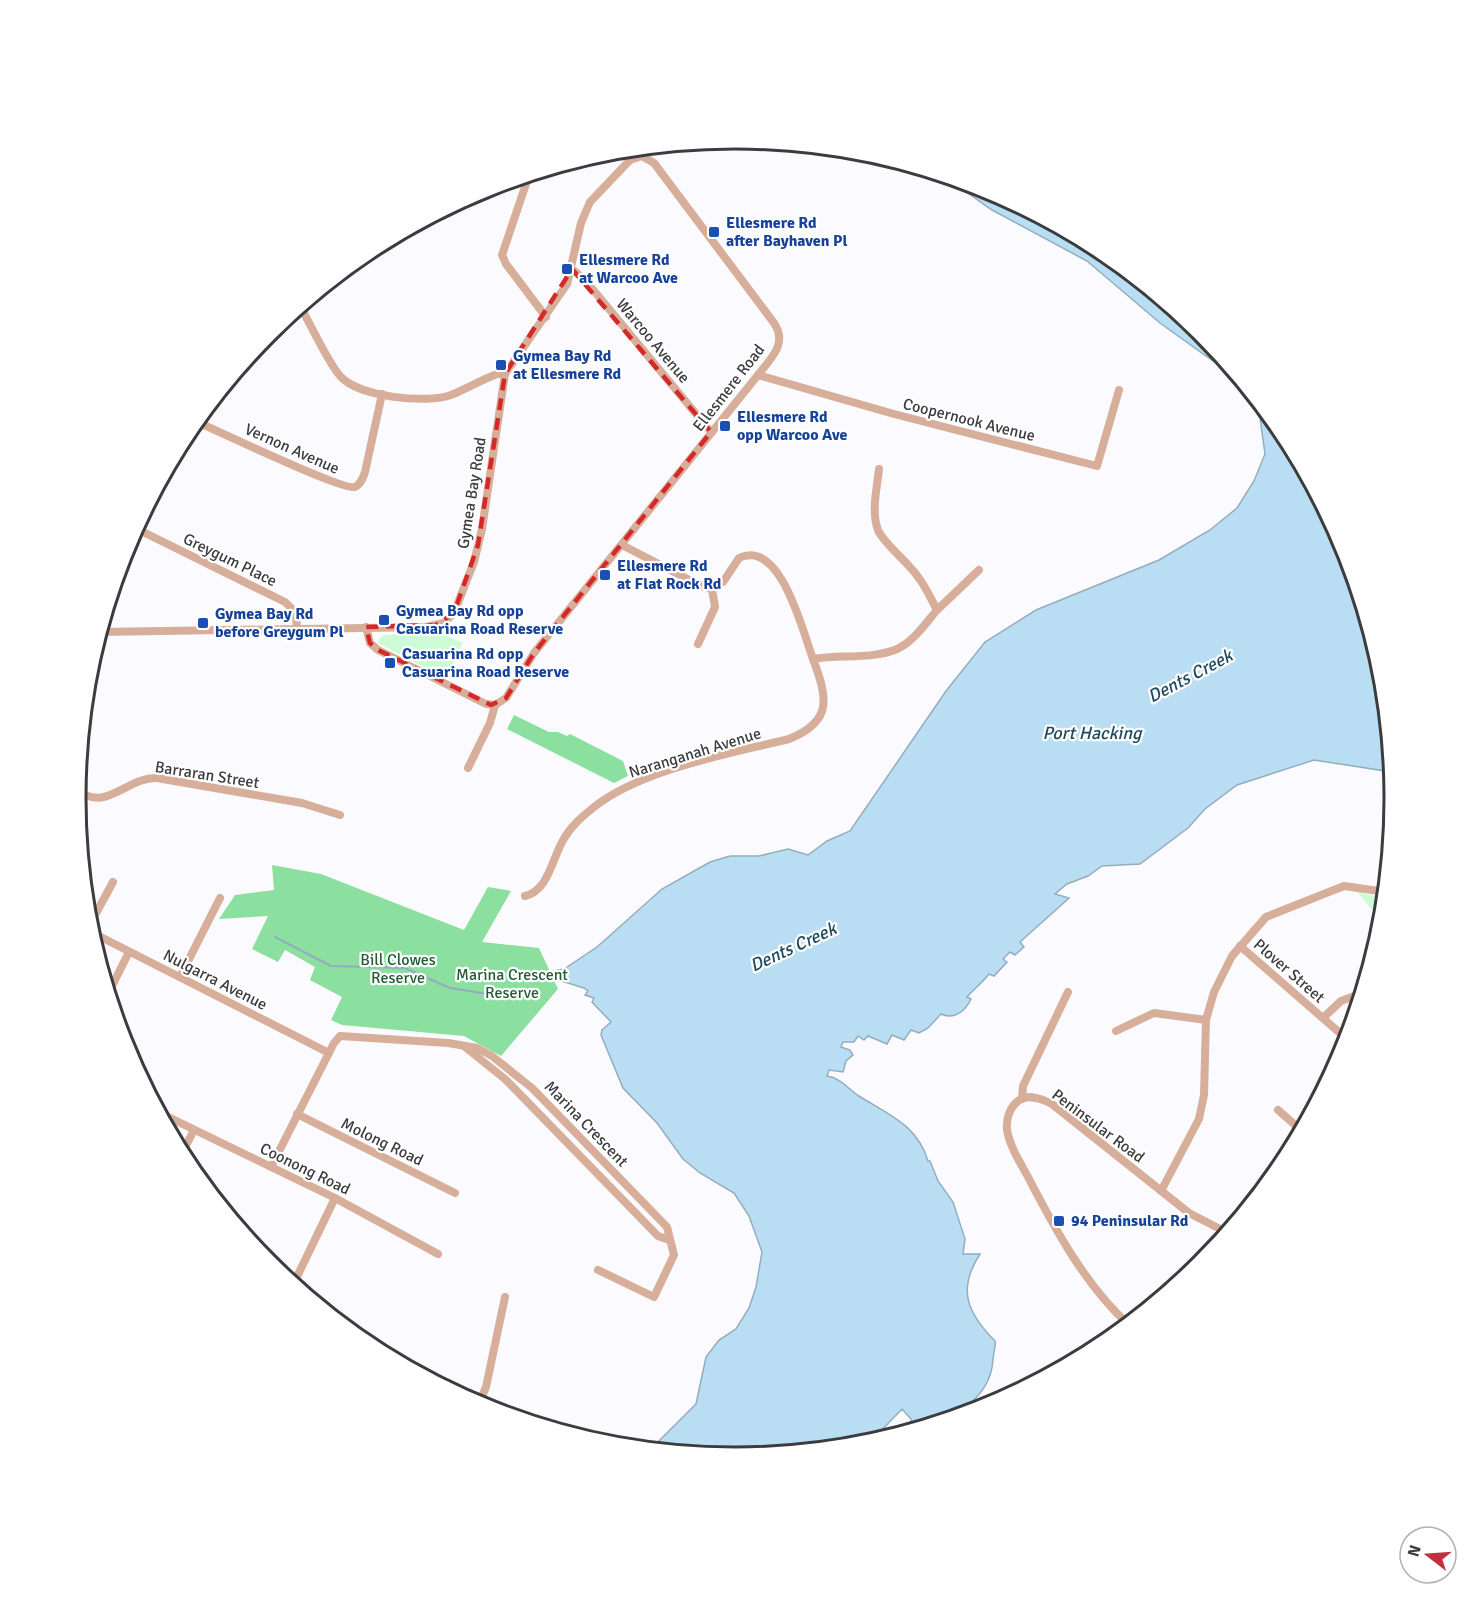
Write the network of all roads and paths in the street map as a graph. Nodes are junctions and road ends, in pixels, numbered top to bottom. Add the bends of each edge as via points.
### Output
1 (641, 156) edge
2 (642, 156) edge
3 (630, 160) joint
4 (526, 183) edge
5 (572, 269) junction
6 (304, 313) edge
7 (546, 317) junction
8 (505, 374) junction
9 (758, 375) junction
10 (1119, 390) dead end
11 (382, 394) junction
12 (204, 425) edge
13 (711, 432) junction
14 (879, 469) dead end
15 (143, 532) edge
16 (622, 545) junction
17 (979, 570) dead end
18 (712, 589) junction
19 (937, 610) junction
20 (366, 627) junction
21 (297, 629) junction
22 (108, 632) edge
23 (698, 644) dead end
24 (813, 659) junction
25 (495, 705) junction
26 (468, 768) dead end
27 (86, 796) edge
28 (340, 815) dead end
29 (113, 882) dead end
30 (1378, 890) edge
31 (525, 896) dead end
32 (220, 898) dead end
33 (96, 914) edge
34 (101, 936) edge
35 (1240, 946) junction
36 (129, 952) junction
37 (180, 977) junction
38 (113, 984) edge
39 (1068, 992) dead end
40 (1353, 996) edge
41 (1323, 1018) junction
42 (1206, 1020) junction
43 (1116, 1030) dead end
44 (1340, 1033) edge
45 (465, 1047) junction
46 (329, 1053) junction
47 (1022, 1099) junction
48 (1278, 1110) dead end
49 (297, 1114) junction
50 (170, 1118) edge
51 (1296, 1125) edge
52 (194, 1130) junction
53 (186, 1145) edge
54 (271, 1167) junction
55 (1161, 1191) junction
56 (454, 1193) dead end
57 (335, 1198) junction
58 (1221, 1230) edge
59 (669, 1240) junction
60 (438, 1254) dead end
61 (598, 1270) dead end
62 (297, 1277) edge
63 (505, 1296) dead end
64 (1123, 1319) edge
65 (482, 1397) edge

1 - 3 street, Ellesmere Road
2 - 9 street, Ellesmere Road via 654,164 778,330 779,345
3 - 5 street via 590,201 581,223
4 - 7 street via 502,255
5 - 7 street
5 - 13 street, Warcoo Avenue
6 - 11 street via 341,377
7 - 8 street
8 - 11 street via 432,398
8 - 20 street, Gymea Bay Road via 478,545 454,613 436,625
9 - 10 street, Coopernook Avenue via 1097,466
9 - 13 street, Ellesmere Road
11 - 12 street, Vernon Avenue via 365,472 354,487 330,481
13 - 16 street, Ellesmere Road
14 - 19 street via 877,528 919,578
15 - 21 street, Greygum Place via 285,602 296,613
16 - 18 street
16 - 25 street, Ellesmere Road via 530,658 506,698
17 - 19 street
18 - 23 street via 715,607
18 - 24 street, Naranganah Avenue via 723,582 739,558 749,555 765,561 788,591
19 - 24 street via 898,649 873,656
20 - 21 street, Gymea Bay Road
20 - 25 street via 370,643 378,650
21 - 22 street, Gymea Bay Road
24 - 31 street, Naranganah Avenue via 826,697 818,719 811,726 789,739 640,781 607,798 579,819 564,837 543,885
25 - 26 street, Ellesmere Road
27 - 28 street, Barraran Street via 104,799 142,780 156,778 302,803
29 - 33 street
30 - 35 street via 1354,885 1339,887 1266,917
32 - 37 street
34 - 36 street, Nulgarra Avenue
35 - 41 street, Plover Street
35 - 42 street via 1224,967
36 - 37 street, Nulgarra Avenue
36 - 38 street
37 - 46 street, Nulgarra Avenue
39 - 47 street via 1021,1090
40 - 41 street via 1341,1001
41 - 44 street, Plover Street
42 - 43 street via 1154,1013
42 - 55 street via 1202,1107
45 - 46 street, Marina Crescent via 344,1035
45 - 59 street, Marina Crescent via 505,1079 657,1236
45 - 59 street, Marina Crescent via 492,1056 526,1082 667,1227
46 - 49 street, Marina Crescent
47 - 55 street, Peninsular Road via 1040,1098 1052,1104
47 - 64 street via 1008,1117 1008,1132 1016,1153 1080,1266
48 - 51 street
49 - 54 street, Marina Crescent
49 - 56 street, Molong Road
50 - 52 street, Coonong Road
52 - 53 street
52 - 54 street, Coonong Road
54 - 57 street, Coonong Road
55 - 58 street, Peninsular Road
57 - 60 street, Coonong Road
57 - 62 street
59 - 61 street, Marina Crescent via 673,1259 654,1297
63 - 65 street

